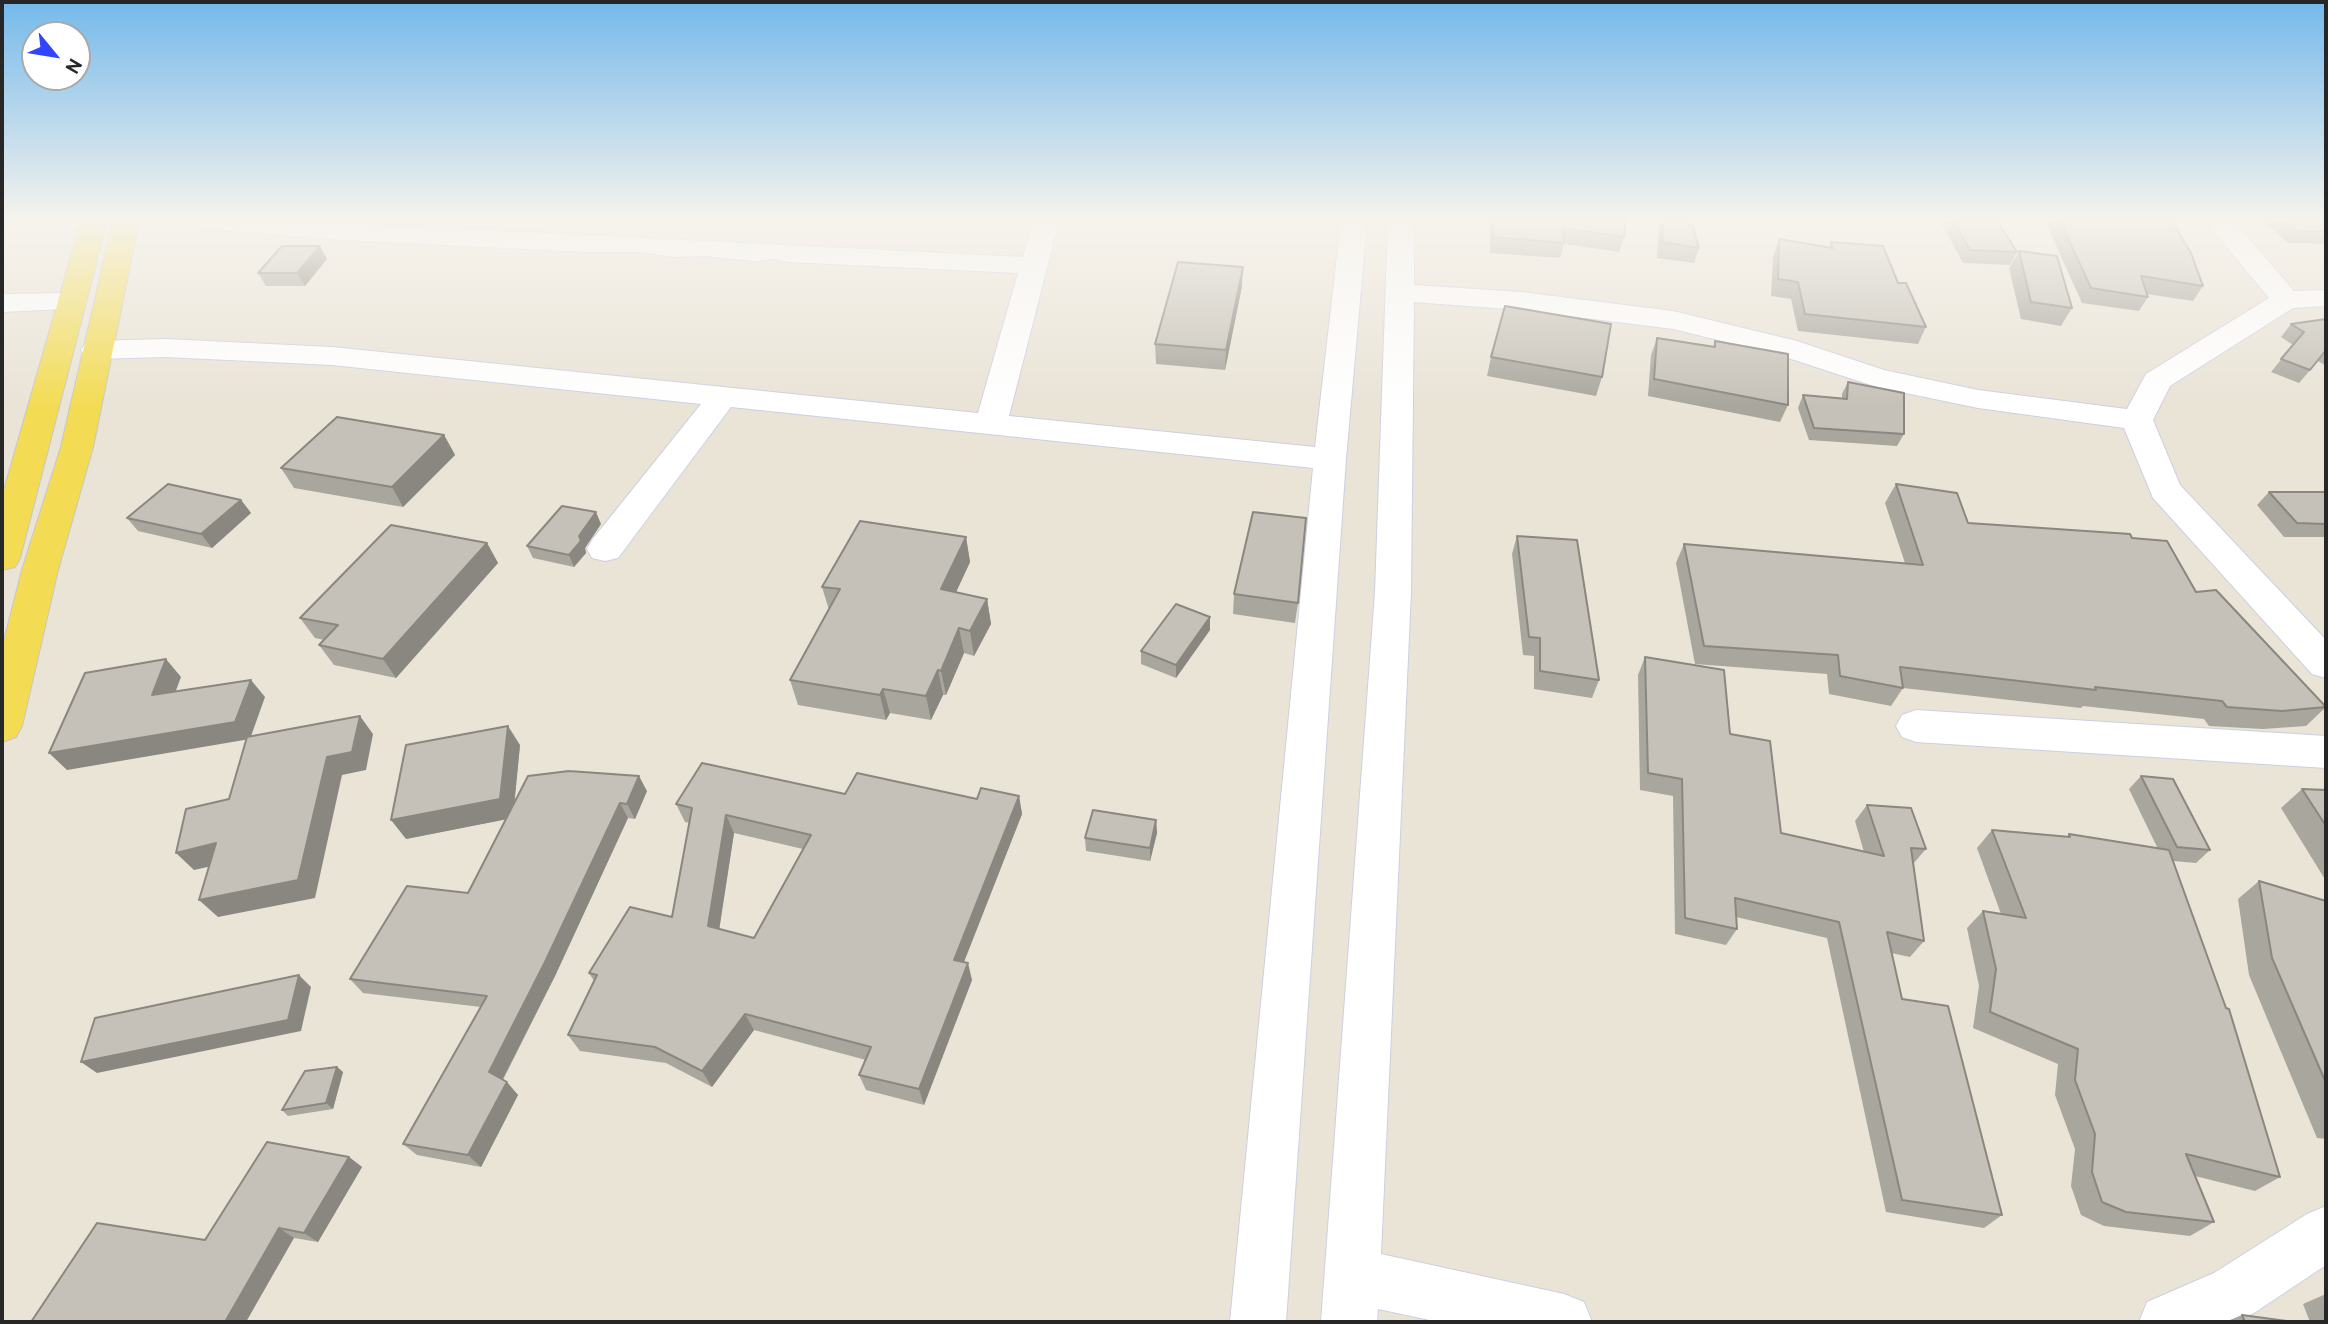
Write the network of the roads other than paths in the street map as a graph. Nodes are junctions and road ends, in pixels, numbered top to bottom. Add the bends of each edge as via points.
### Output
1 (78, 283) edge
2 (112, 283) edge
3 (1029, 283) edge
4 (1348, 283) edge
5 (1399, 283) edge
6 (2271, 283) edge
7 (1399, 292) junction
8 (2326, 298) edge
9 (2286, 300) junction
10 (73, 302) junction
11 (2, 303) edge
12 (96, 349) junction
13 (722, 396) junction
14 (2137, 421) junction
15 (991, 424) junction
16 (1330, 459) junction
17 (605, 549) dead end
18 (2, 558) edge
19 (2326, 664) edge
20 (2, 726) edge
21 (1916, 726) dead end
22 (2326, 752) edge
23 (2326, 1233) edge
24 (1351, 1298) edge
25 (1258, 1322) edge
26 (1564, 1322) edge
27 (2167, 1322) edge

1 - 10 main road
2 - 12 main road
3 - 15 street
4 - 16 street
5 - 7 street
6 - 9 street
7 - 14 street via 1673,320 1786,347 1877,378 1978,399
7 - 24 street via 1393,592
8 - 9 street
9 - 14 street via 2157,381
10 - 11 street
10 - 18 main road
12 - 13 street via 332,356
12 - 20 main road via 77,447 40,570
13 - 15 street
13 - 17 street
14 - 19 street via 2165,490
15 - 16 street
16 - 25 street
21 - 22 street
23 - 27 street via 2234,1293
24 - 26 street

